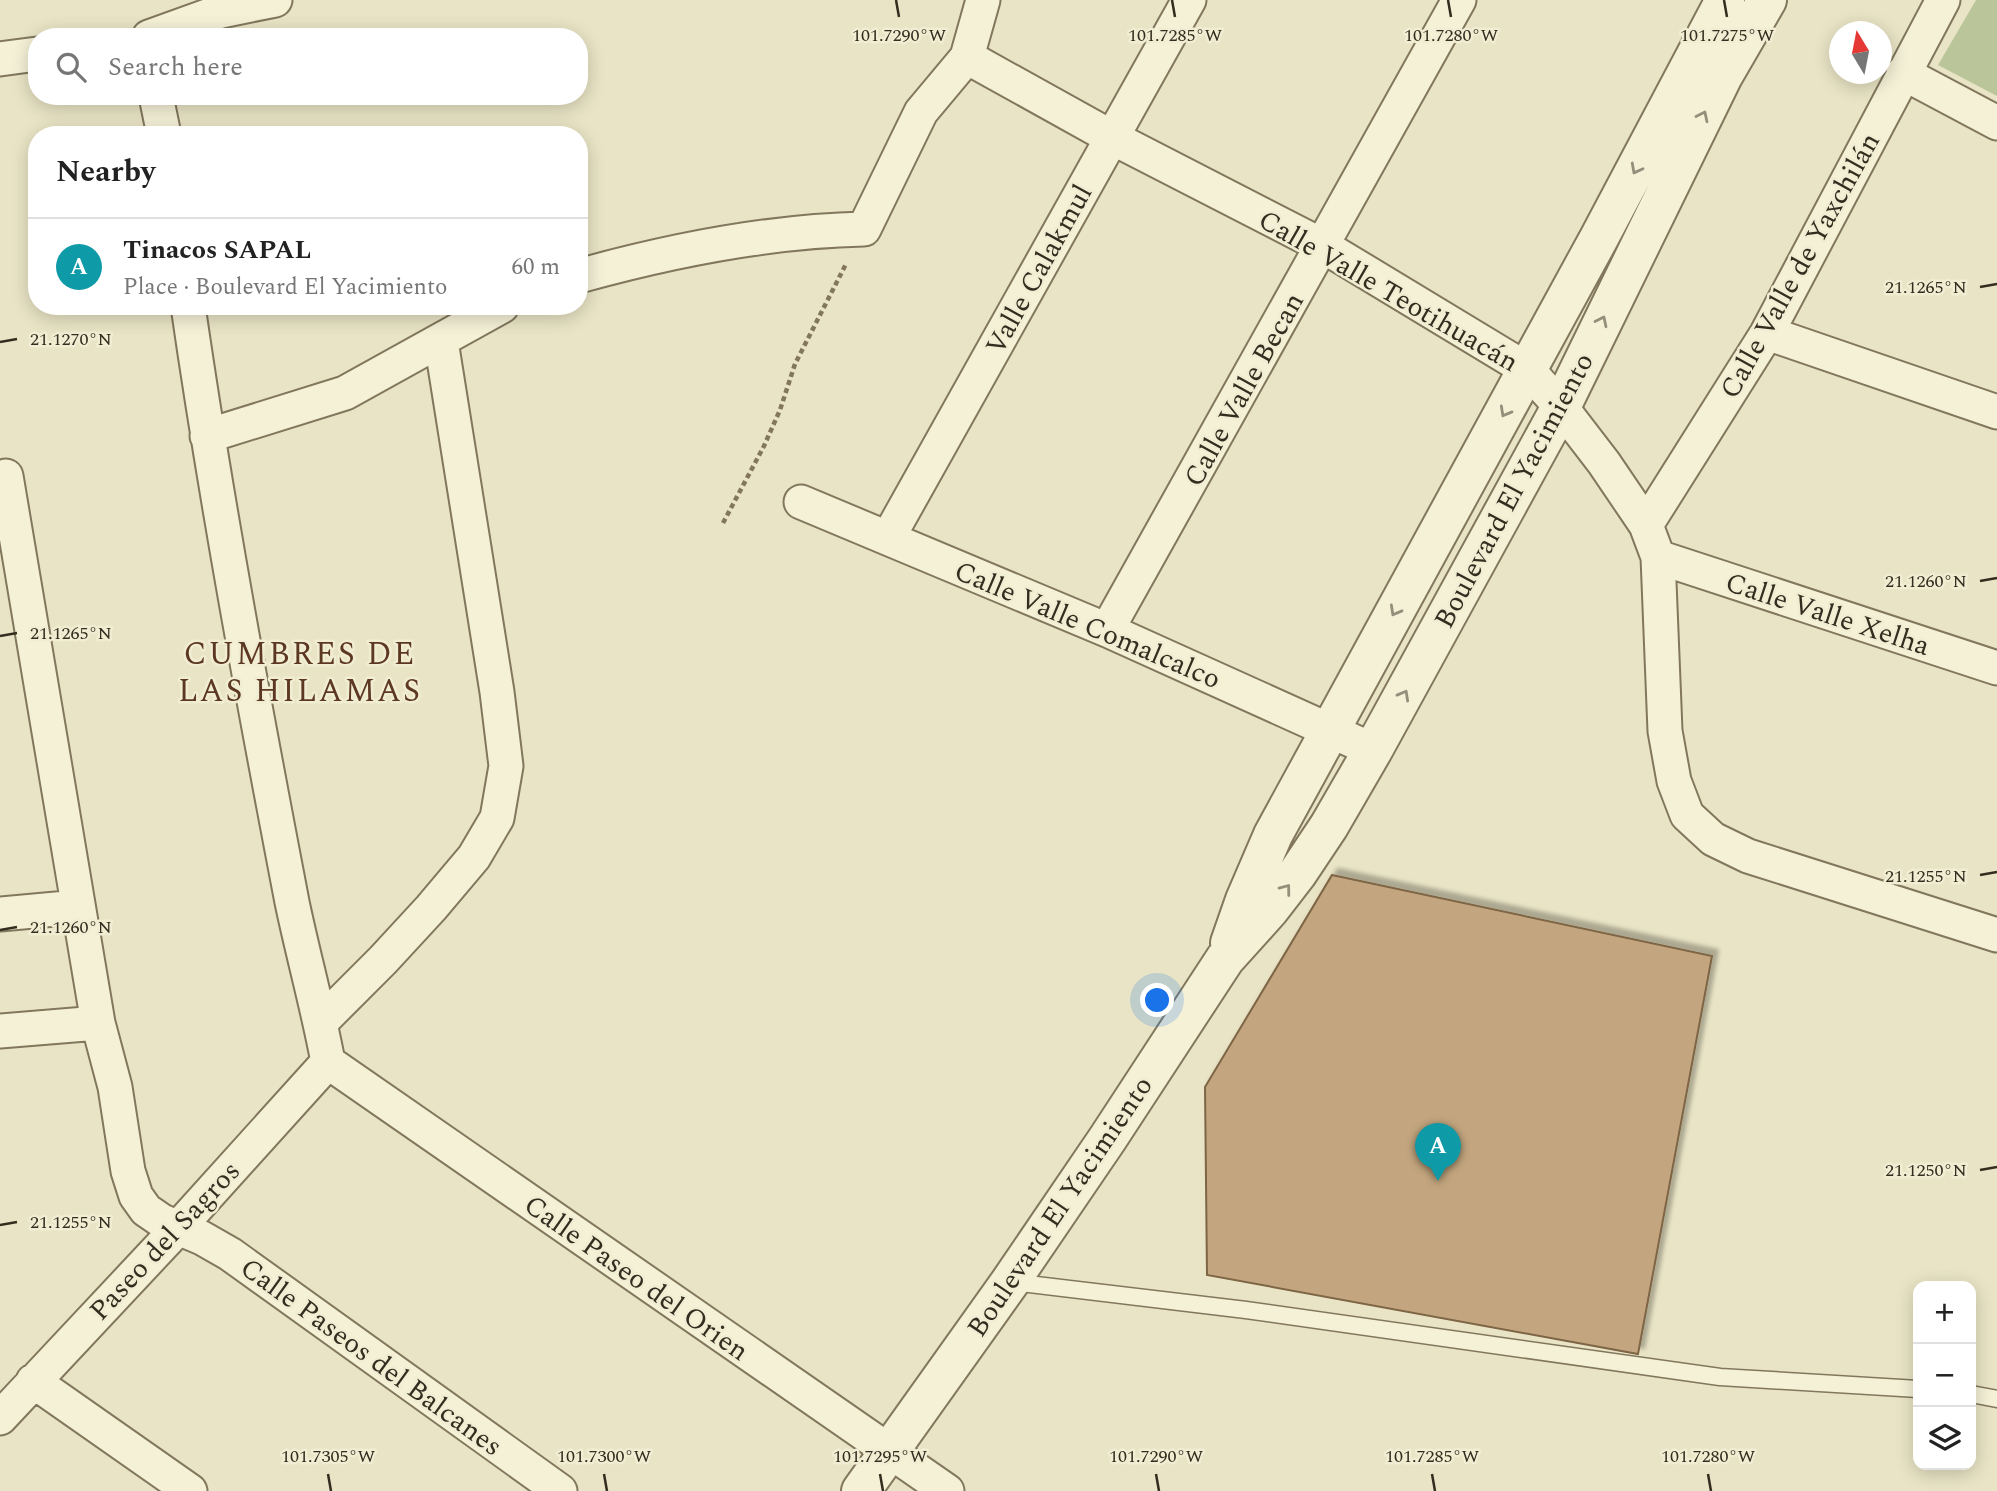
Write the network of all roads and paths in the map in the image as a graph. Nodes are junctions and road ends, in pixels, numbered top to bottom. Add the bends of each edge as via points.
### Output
1 (275, 0) edge
2 (983, 0) edge
3 (1189, 0) edge
4 (1459, 0) edge
5 (1725, 0) edge
6 (1767, 0) edge
7 (1943, 0) edge
8 (174, 28) edge
9 (28, 55) edge
10 (967, 57) junction
11 (0, 59) edge
12 (1903, 74) junction
13 (158, 105) edge
14 (1997, 124) edge
15 (162, 126) edge
16 (1111, 137) junction
17 (864, 229) junction
18 (1323, 246) junction
19 (588, 274) edge
20 (189, 315) edge
21 (486, 315) edge
22 (1768, 333) junction
23 (441, 341) junction
24 (1528, 370) junction
25 (1561, 407) junction
26 (1997, 412) edge
27 (207, 436) junction
28 (6, 476) dead end
29 (801, 502) dead end
30 (723, 523) dead end
31 (1646, 525) junction
32 (888, 538) junction
33 (1658, 557) junction
34 (1107, 630) junction
35 (1997, 668) edge
36 (1330, 729) junction
37 (1373, 750) junction
38 (78, 907) junction
39 (0, 914) edge
40 (1997, 935) edge
41 (1225, 959) junction
42 (320, 1021) junction
43 (98, 1023) junction
44 (0, 1031) edge
45 (328, 1062) junction
46 (179, 1227) junction
47 (1010, 1282) junction
48 (33, 1381) junction
49 (1913, 1389) edge
50 (1976, 1396) edge
51 (1997, 1399) edge
52 (0, 1418) edge
53 (889, 1451) junction
54 (190, 1491) edge
55 (561, 1491) edge
56 (861, 1491) edge
57 (947, 1491) edge

1 - 8 street via 221,11
2 - 10 street
3 - 16 street, Valle Calakmul
4 - 18 street, Calle Valle Becan
5 -> 24 street, Boulevard El Yacimiento
25 -> 6 street, Boulevard El Yacimiento via 1723,76
7 - 12 street, Calle Valle de Yaxchilán
9 - 11 street
10 - 16 street, Calle Valle Teotihuacán
10 - 17 street via 922,113
12 - 14 street
12 - 22 street, Calle Valle de Yaxchilán
13 - 15 street
16 - 18 street, Calle Valle Teotihuacán
16 - 32 street, Valle Calakmul
17 - 19 street via 798,233 703,248
17 - 30 path via 795,364 764,446
18 - 24 street, Calle Valle Teotihuacán
18 - 34 street, Calle Valle Becan
20 - 27 street
21 - 23 street
22 - 26 street
22 - 31 street, Calle Valle de Yaxchilán
23 - 27 street via 345,393
23 - 42 street via 506,766 497,818 474,857 431,908
24 - 25 street, Calle Valle Teotihuacán
24 -> 36 street, Boulevard El Yacimiento
25 - 31 street, Calle Valle Teotihuacán
37 -> 25 street, Boulevard El Yacimiento
27 - 42 street via 293,906
28 - 38 street, Calle Paseos del Balcanes
29 - 32 street, Calle Valle Comalcalco
31 - 33 street, Calle Valle Teotihuacán
32 - 34 street, Calle Valle Comalcalco
33 - 35 street, Calle Valle Xelha
33 - 40 street, Calle Valle Teotihuacán via 1665,731 1674,781 1687,815 1713,839 1748,856
34 - 36 street, Calle Valle Comalcalco
36 - 37 street, Calle Valle Comalcalco
36 - 41 street, Boulevard El Yacimiento via 1273,835
41 -> 37 street, Boulevard El Yacimiento via 1297,874
38 - 39 street
38 - 43 street, Calle Paseos del Balcanes
41 - 47 street, Boulevard El Yacimiento
42 - 45 street
43 - 44 street
43 - 46 street, Calle Paseos del Balcanes via 136,1196 146,1210
45 - 46 street, Paseo del Sagros
45 - 53 street, Calle Paseo del Orien
46 - 48 street, Paseo del Sagros
46 - 55 street, Calle Paseos del Balcanes via 230,1254
47 - 49 lane via 1246,1310 1720,1377
47 - 53 street, Boulevard El Yacimiento
48 - 52 street, Paseo del Sagros
48 - 54 street
50 - 51 lane
53 - 56 street, Boulevard El Yacimiento
53 - 57 street, Calle Paseo del Orien

